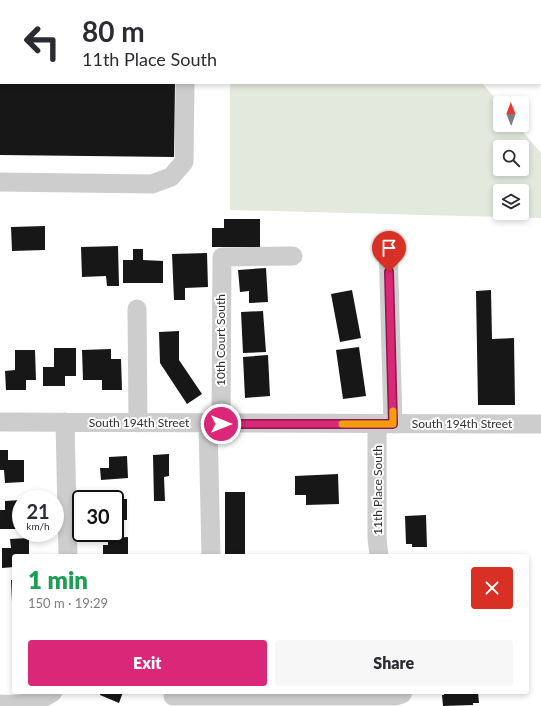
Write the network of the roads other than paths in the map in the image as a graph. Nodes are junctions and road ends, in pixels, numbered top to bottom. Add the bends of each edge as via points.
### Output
1 (185, 84) edge
2 (0, 182) edge
3 (388, 242) dead end
4 (294, 256) dead end
5 (137, 309) dead end
6 (0, 422) edge
7 (65, 422) junction
8 (138, 423) junction
9 (214, 423) junction
10 (385, 424) junction
11 (541, 424) edge
12 (68, 554) edge
13 (210, 554) edge
14 (379, 554) edge
15 (50, 694) edge
16 (400, 694) edge
17 (173, 696) dead end
18 (273, 701) edge
19 (0, 704) edge

1 - 2 street via 184,162 171,177 152,184
3 - 10 street, 11th Place South
4 - 9 street, 10th Court South via 222,256
5 - 8 street
6 - 7 street, South 194th Street
7 - 8 street, South 194th Street
7 - 12 street
8 - 9 street, South 194th Street
9 - 10 street, South 194th Street
9 - 13 street, 10th Court South
10 - 11 street, South 194th Street
10 - 14 street, 11th Place South via 377,538
15 - 19 street via 34,702
16 - 18 street
17 - 18 street

